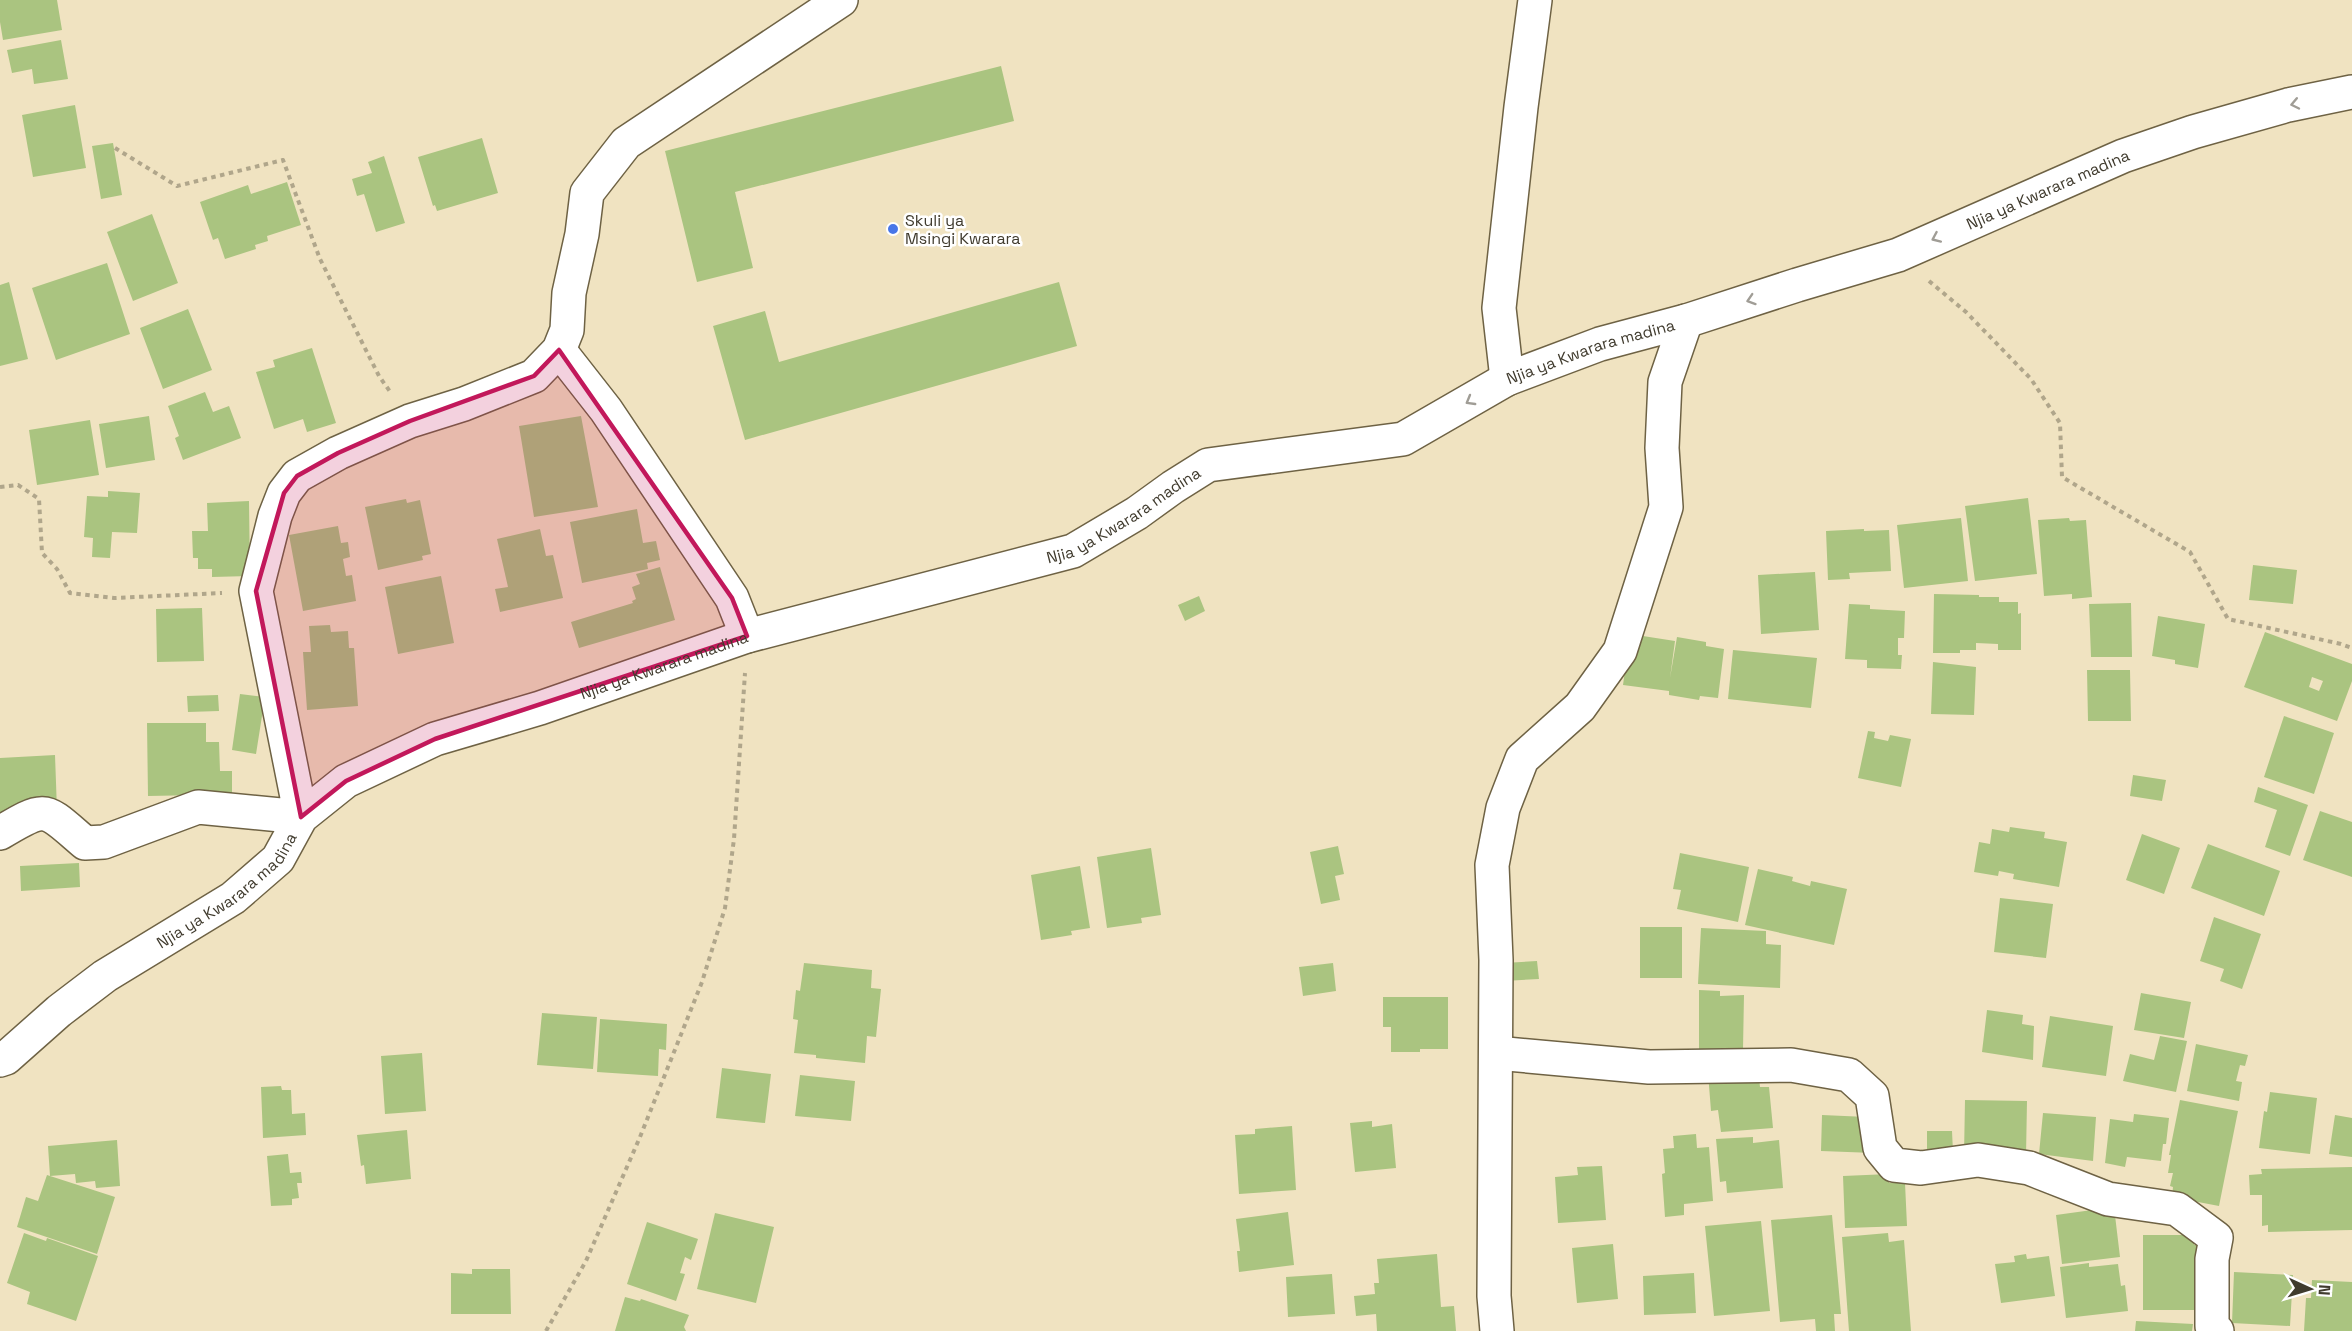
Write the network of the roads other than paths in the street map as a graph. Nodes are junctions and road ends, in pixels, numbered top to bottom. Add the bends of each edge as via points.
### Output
1 (841, 0) edge
2 (1535, 0) edge
3 (2352, 92) edge
4 (1686, 321) junction
5 (559, 350) junction
6 (1507, 379) junction
7 (747, 636) junction
8 (301, 818) junction
9 (0, 833) edge
10 (1496, 1053) junction
11 (0, 1060) edge
12 (1497, 1331) edge
13 (2217, 1331) edge

1 - 5 street via 626,143 587,193 569,294 567,330
2 - 6 street via 1499,308
3 -> 4 street, Njia ya Kwarara madina via 2288,105 2123,156 1898,255
4 - 6 street, Njia ya Kwarara madina via 1600,344
4 - 10 street via 1665,382 1662,448 1666,507 1620,651 1580,707 1522,759 1503,808 1492,865
5 - 7 street via 606,410 732,598
5 - 8 street via 534,376 410,421 338,453 297,476 284,493 256,591
6 -> 7 street, Njia ya Kwarara madina via 1403,439 1208,465 1073,551
7 - 8 street, Njia ya Kwarara madina via 540,708 435,739 346,781
8 - 9 street via 198,807 90,844 54,817 41,813 32,814
8 - 11 street, Njia ya Kwarara madina via 278,859 233,898 105,976
10 - 12 street
10 - 13 street via 1649,1066 1791,1065 1849,1075 1872,1096 1880,1148 1894,1165 1921,1168 1978,1160 2029,1168 2108,1199 2177,1209 2216,1238 2212,1259 2212,1326

